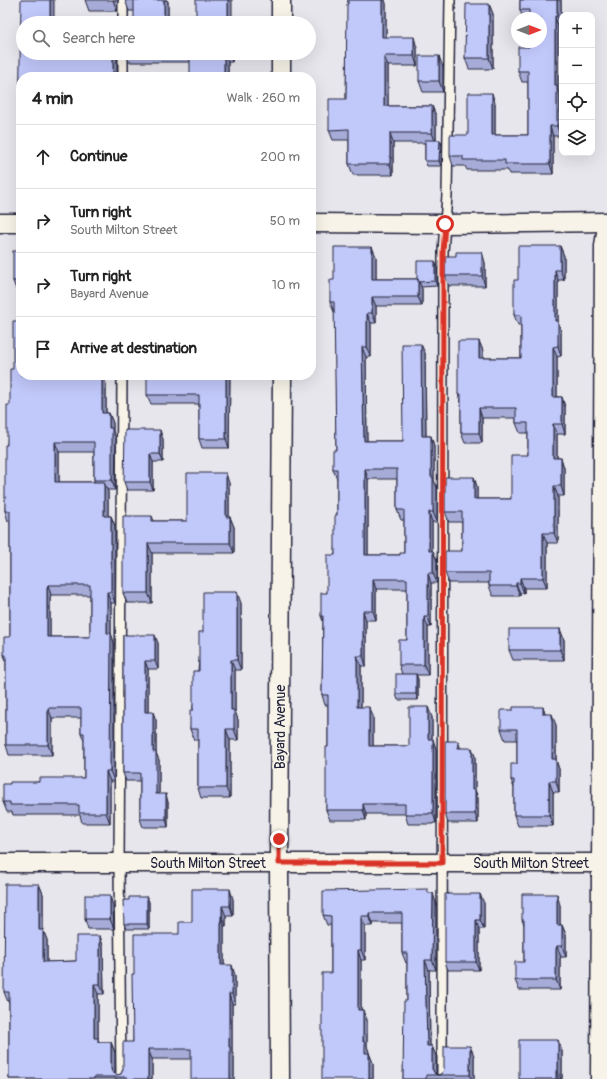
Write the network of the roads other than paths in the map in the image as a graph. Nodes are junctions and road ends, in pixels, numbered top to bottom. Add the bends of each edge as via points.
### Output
1 (123, 0) edge
2 (281, 0) edge
3 (450, 0) edge
4 (123, 16) edge
5 (281, 16) edge
6 (123, 60) edge
7 (281, 60) edge
8 (123, 72) edge
9 (281, 72) edge
10 (607, 222) edge
11 (0, 223) edge
12 (16, 223) edge
13 (316, 223) edge
14 (445, 224) junction
15 (607, 226) edge
16 (122, 380) edge
17 (282, 380) edge
18 (0, 863) edge
19 (119, 863) junction
20 (279, 863) junction
21 (442, 863) junction
22 (604, 863) edge
23 (121, 1079) edge
24 (280, 1079) edge
25 (442, 1079) edge
26 (600, 1079) edge

1 - 4 lane
2 - 5 street
3 - 14 lane
6 - 8 lane
7 - 9 street
10 - 14 street
11 - 12 street
13 - 14 street
14 - 21 lane
15 - 22 street via 604,246
16 - 19 lane
17 - 20 street, Bayard Avenue
18 - 19 street, South Milton Street
19 - 20 street, South Milton Street
19 - 23 lane
20 - 21 street, South Milton Street
20 - 24 street, Bayard Avenue
21 - 22 street, South Milton Street
21 - 25 lane
22 - 26 street

